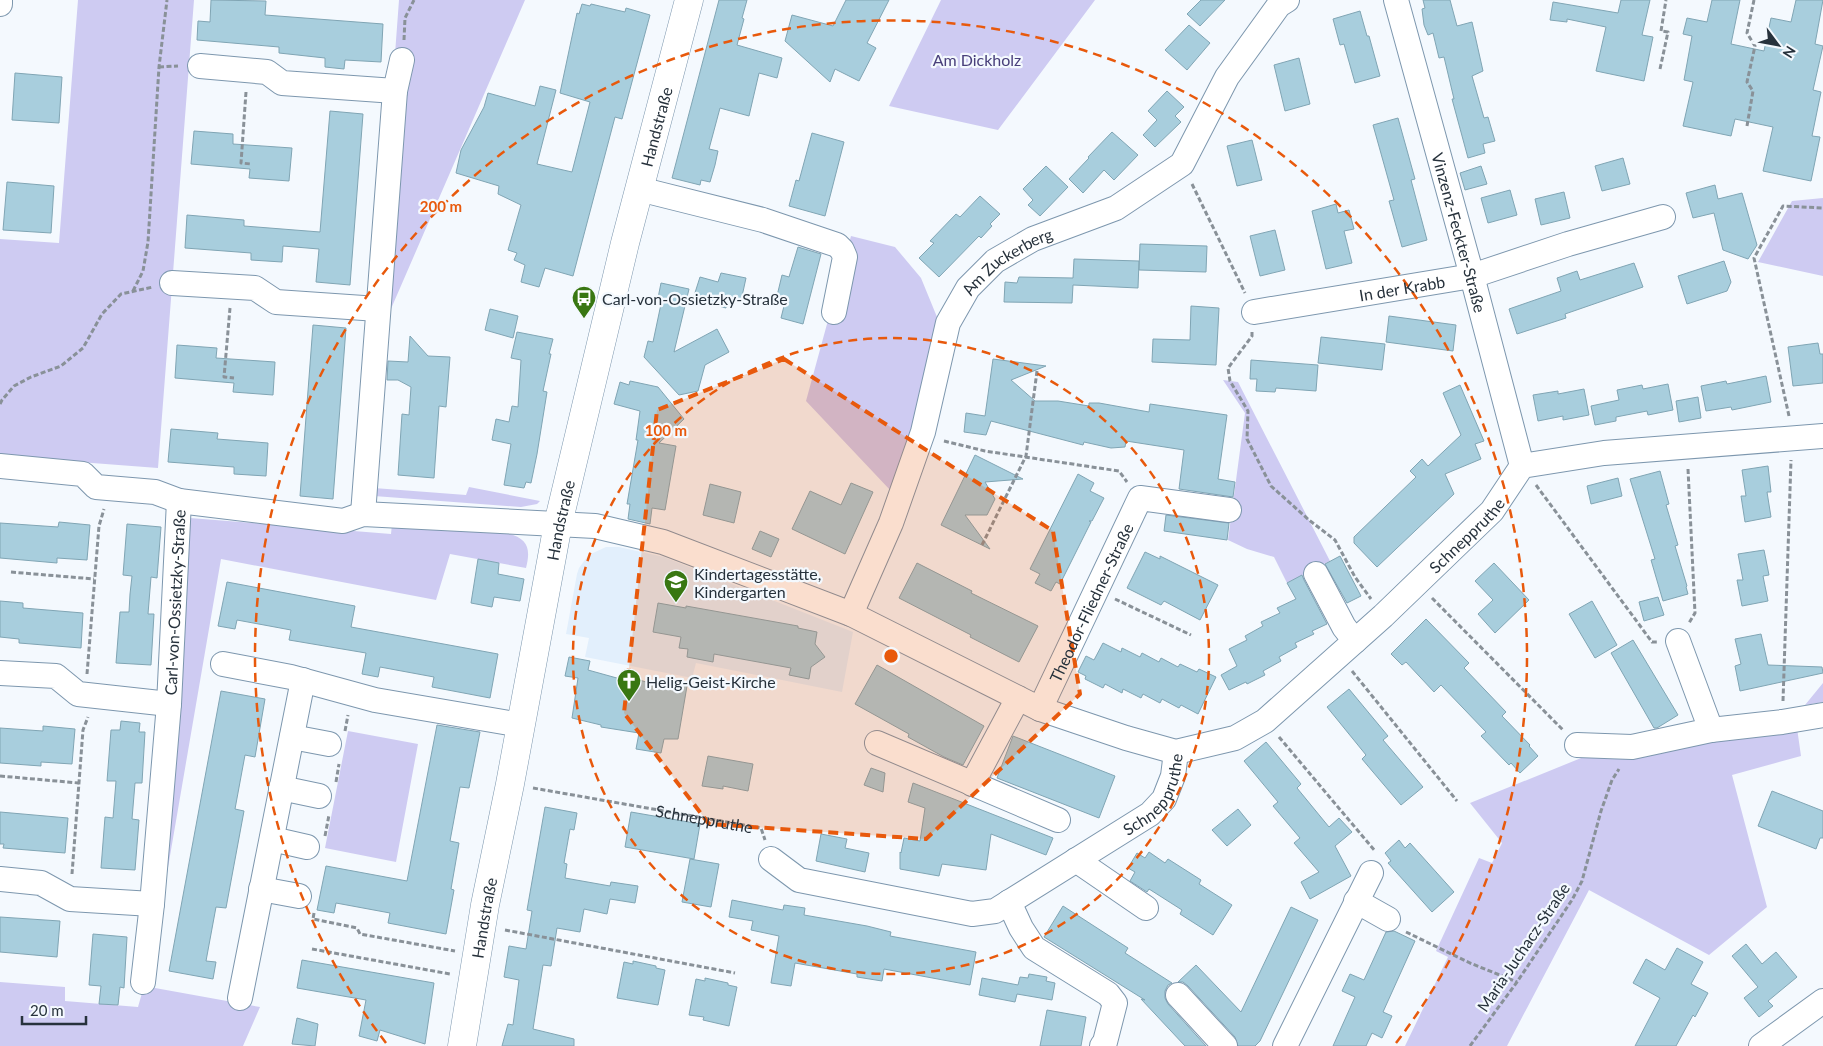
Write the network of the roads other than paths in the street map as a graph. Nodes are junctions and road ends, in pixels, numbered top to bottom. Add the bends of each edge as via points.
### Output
1 (0, 0) edge
2 (689, 0) edge
3 (1286, 0) edge
4 (1396, 0) edge
5 (0, 4) edge
6 (402, 60) road end
7 (200, 66) dead end
8 (395, 91) junction
9 (639, 188) junction
10 (1662, 217) dead end
11 (1472, 276) junction
12 (172, 283) road end
13 (378, 309) junction
14 (834, 312) dead end
15 (1254, 312) road end
16 (1823, 436) edge
17 (0, 466) edge
18 (1522, 466) junction
19 (179, 501) junction
20 (1229, 510) dead end
21 (363, 514) junction
22 (558, 524) junction
23 (1316, 574) dead end
24 (851, 614) junction
25 (1678, 641) road end
26 (1348, 648) junction
27 (223, 664) dead end
28 (0, 673) edge
29 (303, 680) junction
30 (1018, 698) junction
31 (169, 704) junction
32 (1040, 709) junction
33 (1823, 715) edge
34 (521, 725) junction
35 (1711, 730) junction
36 (292, 737) junction
37 (877, 743) dead end
38 (329, 744) dead end
39 (1577, 745) road end
40 (1176, 752) junction
41 (972, 784) junction
42 (281, 788) junction
43 (319, 796) dead end
44 (1058, 820) dead end
45 (272, 840) junction
46 (307, 847) dead end
47 (771, 859) road end
48 (1076, 860) junction
49 (1371, 872) road end
50 (0, 879) edge
51 (261, 889) junction
52 (299, 896) road end
53 (1356, 901) junction
54 (1009, 902) junction
55 (152, 904) junction
56 (1146, 908) dead end
57 (1388, 919) road end
58 (143, 982) dead end
59 (1178, 995) dead end
60 (240, 998) dead end
61 (1823, 1001) edge
62 (462, 1046) edge
63 (1102, 1046) edge
64 (1225, 1046) edge
65 (1285, 1046) edge
66 (1762, 1046) edge

1 - 5 street
2 - 9 main road, Handstraße
3 - 24 street, Am Zuckerberg via 1279,5 1227,77 1182,164 1116,208 1033,240 995,261 968,288 948,324 924,432 891,522
4 - 11 street, Vinzenz-Feckter-Straße
6 - 8 street
7 - 8 street via 267,72 282,84
8 - 13 street
9 - 14 street via 763,220 837,245 845,257
9 - 22 main road, Handstraße
10 - 11 street, In der Krabb
11 - 15 street, In der Krabb
11 - 18 street, Vinzenz-Feckter-Straße
12 - 13 street via 255,288 276,302
13 - 21 street
16 - 18 street via 1604,453
17 - 19 street, Carl-von-Ossietzky-Straße via 82,474 96,487 155,492
18 - 26 street, Schneppruthe via 1492,511
19 - 21 street, Carl-von-Ossietzky-Straße via 344,521
19 - 31 street, Carl-von-Ossietzky-Straße
20 - 32 street, Theodor-Fliedner-Straße via 1140,498
21 - 22 street, Carl-von-Ossietzky-Straße
22 - 24 street via 594,526 663,542
22 - 34 main road, Handstraße
23 - 26 street via 1344,627
24 - 30 street
25 - 35 street
26 - 40 street, Schneppruthe via 1265,721 1235,738
27 - 29 street
28 - 31 street, Carl-von-Ossietzky-Straße via 56,676 78,694
29 - 34 street via 375,700
29 - 36 street
30 - 32 street
30 - 41 street
31 - 55 street, Carl-von-Ossietzky-Straße
32 - 40 street
33 - 35 street
34 - 62 main road, Handstraße
35 - 39 street via 1632,746
36 - 38 street
36 - 42 street
37 - 41 street
40 - 48 street, Schneppruthe via 1173,776 1164,799 1150,814
41 - 44 street
42 - 43 street
42 - 45 street
45 - 46 street
45 - 51 street
47 - 54 street, Schneppruthe via 799,880 972,914 995,911
48 - 54 street, Schneppruthe
48 - 56 street
49 - 53 street
50 - 55 street via 41,883 70,899
51 - 52 street
51 - 60 street
53 - 57 street
53 - 65 street
54 - 63 street via 1020,928 1034,948 1112,998 1115,1003 1106,1042
55 - 58 street, Carl-von-Ossietzky-Straße
59 - 64 street
61 - 66 street

